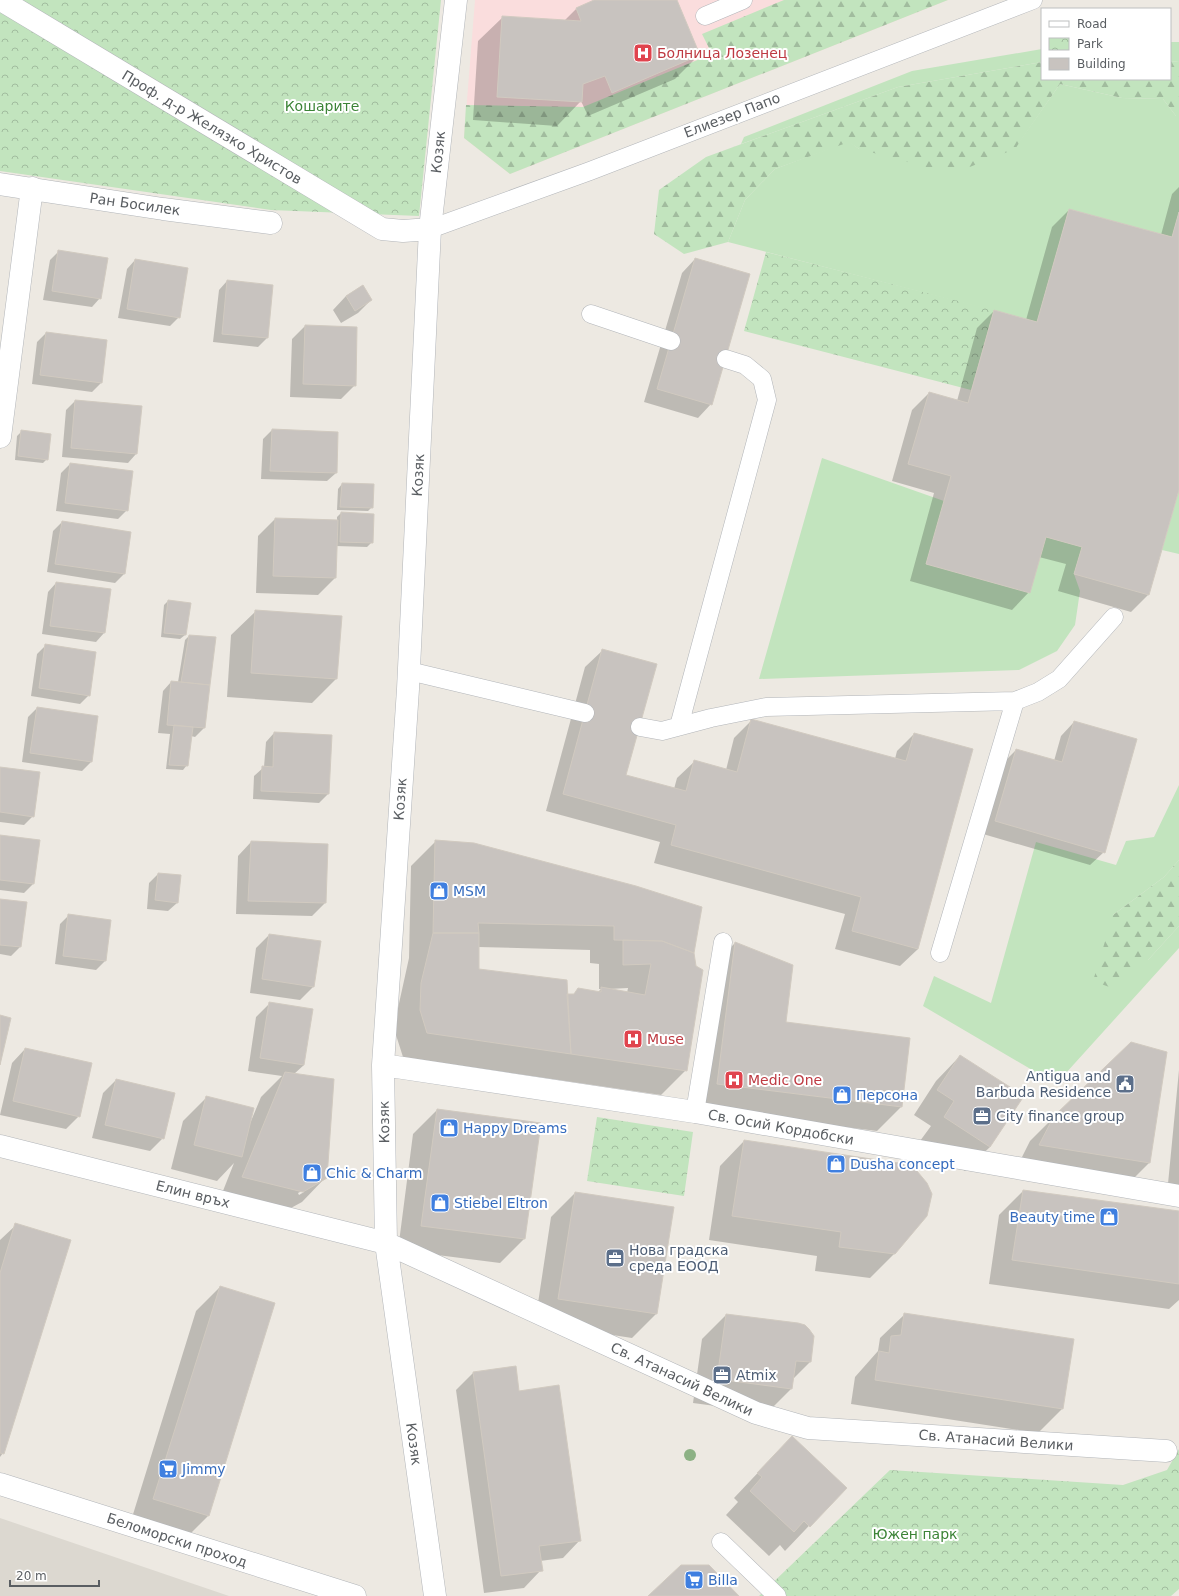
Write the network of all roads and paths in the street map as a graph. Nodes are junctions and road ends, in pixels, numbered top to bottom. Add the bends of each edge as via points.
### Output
1 (1, 0) edge
2 (456, 0) edge
3 (742, 0) edge
4 (1033, 0) edge
5 (705, 16) dead end
6 (0, 184) edge
7 (32, 188) junction
8 (271, 222) dead end
9 (430, 229) junction
10 (591, 314) dead end
11 (671, 341) dead end
12 (726, 358) dead end
13 (0, 437) edge
14 (1114, 617) dead end
15 (409, 671) junction
16 (1015, 701) junction
17 (585, 713) dead end
18 (679, 726) junction
19 (640, 727) dead end
20 (723, 942) dead end
21 (940, 953) dead end
22 (383, 1065) junction
23 (695, 1112) junction
24 (0, 1146) edge
25 (1179, 1196) edge
26 (386, 1243) junction
27 (1166, 1451) dead end
28 (0, 1484) edge
29 (721, 1542) dead end
30 (355, 1596) edge
31 (435, 1596) edge
32 (777, 1596) edge

1 - 9 street, Проф. д-р Желязко Христов via 382,228 403,231
2 - 9 street, Козяк
3 - 5 lane
4 - 9 lane, Елиезер Папо via 590,171
6 - 7 street, Ран Босилек
7 - 8 street, Ран Босилек
7 - 13 street
9 - 15 street, Козяк
10 - 11 lane
12 - 18 lane via 745,365 762,379 768,400
14 - 16 lane via 1059,679 1038,692
15 - 17 lane
15 - 22 street, Козяк
16 - 18 lane via 766,707
16 - 21 lane
18 - 19 lane via 662,731
20 - 23 lane
22 - 23 street, Св. Осий Кордобски
22 - 26 street, Козяк
23 - 25 street, Св. Осий Кордобски
24 - 26 street, Елин връх
26 - 27 street, Св. Атанасий Велики via 756,1413 808,1428
26 - 31 street, Козяк
28 - 30 street, Беломорски проход
29 - 32 lane

